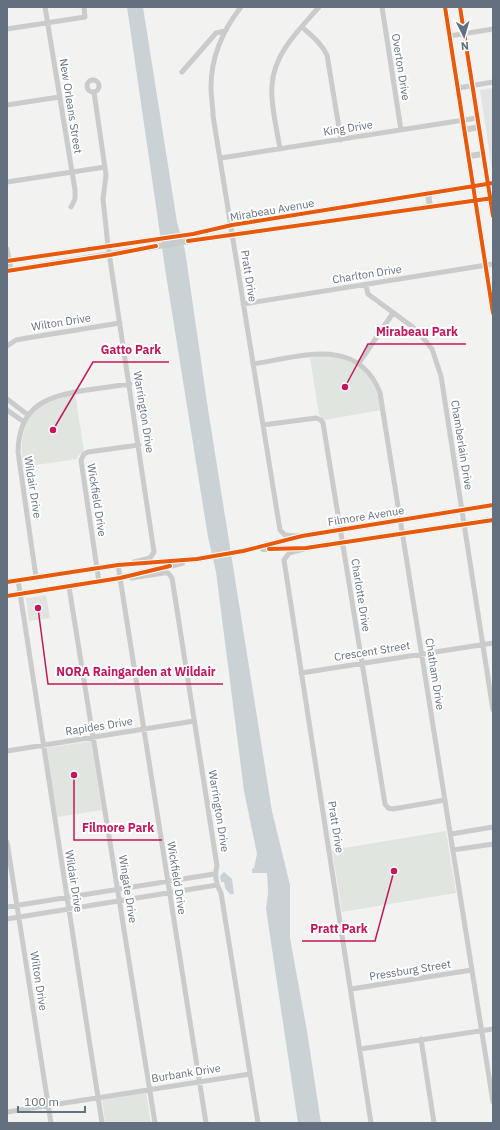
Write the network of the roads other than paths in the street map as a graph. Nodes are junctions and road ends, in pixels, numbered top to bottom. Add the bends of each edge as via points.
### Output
1 (45, 7) edge
2 (84, 7) edge
3 (241, 7) edge
4 (319, 7) edge
5 (382, 7) edge
6 (445, 7) edge
7 (460, 7) edge
8 (48, 23) junction
9 (302, 28) junction
10 (7, 29) edge
11 (493, 29) edge
12 (225, 30) junction
13 (464, 33) junction
14 (450, 36) junction
15 (182, 72) dead end
16 (493, 82) edge
17 (472, 85) junction
18 (458, 88) junction
19 (94, 92) dead end
20 (60, 97) junction
21 (7, 105) edge
22 (478, 118) junction
23 (463, 120) junction
24 (479, 127) junction
25 (401, 130) junction
26 (464, 130) junction
27 (341, 140) junction
28 (280, 149) junction
29 (483, 154) junction
30 (468, 156) junction
31 (221, 158) junction
32 (105, 167) junction
33 (72, 172) junction
34 (7, 182) edge
35 (490, 183) edge
36 (473, 186) junction
37 (428, 193) junction
38 (492, 198) edge
39 (476, 201) junction
40 (71, 207) dead end
41 (430, 207) junction
42 (493, 216) edge
43 (271, 219) junction
44 (232, 225) junction
45 (273, 230) junction
46 (233, 236) junction
47 (194, 237) junction
48 (151, 244) junction
49 (108, 246) junction
50 (7, 249) edge
51 (110, 255) junction
52 (8, 261) edge
53 (493, 264) edge
54 (486, 266) junction
55 (9, 271) edge
56 (366, 285) junction
57 (243, 304) junction
58 (493, 312) edge
59 (393, 313) junction
60 (120, 322) junction
61 (7, 346) edge
62 (359, 363) junction
63 (253, 364) junction
64 (130, 384) junction
65 (7, 399) edge
66 (7, 410) edge
67 (28, 415) junction
68 (24, 422) junction
69 (263, 425) junction
70 (139, 445) junction
71 (493, 505) edge
72 (462, 510) junction
73 (401, 520) junction
74 (493, 520) edge
75 (464, 524) junction
76 (340, 529) junction
77 (403, 534) junction
78 (302, 536) junction
79 (342, 543) junction
80 (306, 548) junction
81 (243, 551) junction
82 (197, 559) junction
83 (118, 565) junction
84 (97, 567) junction
85 (36, 577) junction
86 (120, 578) junction
87 (18, 580) junction
88 (7, 582) edge
89 (99, 582) junction
90 (69, 587) junction
91 (20, 594) junction
92 (7, 596) edge
93 (493, 643) edge
94 (482, 644) junction
95 (422, 654) junction
96 (362, 663) junction
97 (301, 673) junction
98 (493, 710) edge
99 (194, 721) junction
100 (144, 729) junction
101 (94, 737) junction
102 (43, 745) junction
103 (7, 751) edge
104 (445, 800) junction
105 (493, 827) edge
106 (451, 834) junction
107 (7, 842) edge
108 (493, 844) edge
109 (453, 850) junction
110 (214, 874) junction
111 (168, 881) junction
112 (217, 885) junction
113 (118, 889) junction
114 (170, 893) junction
115 (67, 897) junction
116 (120, 901) junction
117 (16, 905) junction
118 (7, 907) edge
119 (69, 909) junction
120 (19, 917) junction
121 (7, 919) edge
122 (472, 970) junction
123 (351, 989) junction
124 (493, 1029) edge
125 (481, 1030) junction
126 (421, 1040) junction
127 (360, 1049) junction
128 (250, 1074) junction
129 (200, 1081) junction
130 (150, 1089) junction
131 (98, 1098) junction
132 (493, 1102) edge
133 (48, 1105) junction
134 (7, 1112) edge
135 (51, 1123) edge
136 (102, 1123) edge
137 (155, 1123) edge
138 (206, 1123) edge
139 (258, 1123) edge
140 (371, 1123) edge
141 (434, 1123) edge

1 - 8 street, New Orleans Street
2 - 8 street via 85,17
3 - 12 street, Pratt Drive
4 - 9 street
5 - 25 street, Overton Drive
6 - 14 street
7 - 13 street
8 - 10 street
8 - 20 street, New Orleans Street
9 - 27 street via 316,39 327,55
9 - 28 street via 281,54 273,75 272,97
11 - 13 street
12 - 15 street via 216,33
12 - 31 street, Pratt Drive via 216,56 211,87 213,116
13 - 14 street
13 - 17 street
14 - 18 street
16 - 17 street
17 - 18 street
17 - 22 street
18 - 23 street
19 - 32 street, Warrington Drive
20 - 21 street
20 - 33 street, New Orleans Street
22 - 23 street, King Drive
22 - 24 street
23 - 25 street, King Drive
23 - 26 street
24 - 26 street
24 - 29 street
25 - 27 street, King Drive
26 - 30 street
27 - 28 street, King Drive
28 - 31 street, King Drive
29 - 30 street
29 - 35 street
30 - 36 street
31 - 44 street, Pratt Drive
32 - 33 street
32 - 49 street, Warrington Drive via 103,199
33 - 34 street
33 - 40 street, New Orleans Street via 75,199
35 - 36 street, Mirabeau Avenue
35 - 38 street
36 - 37 street, Mirabeau Avenue
36 - 39 street
37 - 41 street
37 - 43 street, Mirabeau Avenue
38 - 39 street, Mirabeau Avenue
38 - 42 street
39 - 41 street, Mirabeau Avenue
39 - 54 street
41 - 45 street, Mirabeau Avenue
43 - 44 street, Mirabeau Avenue
43 - 45 street
44 - 46 street, Pratt Drive
44 - 47 street, Mirabeau Avenue
45 - 46 street, Mirabeau Avenue
46 - 47 street, Mirabeau Avenue
46 - 57 street, Pratt Drive
47 - 48 street, Mirabeau Avenue
48 - 49 street, Mirabeau Avenue
48 - 51 street, Mirabeau Avenue
49 - 51 street, Warrington Drive
49 - 52 street, Mirabeau Avenue
50 - 52 street
51 - 55 street, Mirabeau Avenue
51 - 60 street, Warrington Drive
52 - 55 street
53 - 54 street, Charlton Drive
54 - 56 street, Charlton Drive
54 - 58 street
56 - 57 street, Charlton Drive
56 - 59 street, Chamberlain Drive via 368,294
57 - 63 street, Pratt Drive
59 - 62 street
59 - 72 street, Chamberlain Drive via 424,338 432,349 437,363
60 - 61 street, Wilton Drive via 16,340
60 - 64 street, Warrington Drive
62 - 63 street, Chatham Drive via 342,355 326,353
62 - 73 street, Chatham Drive via 373,378 380,393
63 - 69 street, Pratt Drive
64 - 67 street, Wildair Drive via 52,397
64 - 70 street, Warrington Drive
65 - 67 street
66 - 68 street
67 - 68 street, Wildair Drive
68 - 85 street, Wildair Drive via 18,452
69 - 76 street, Charlotte Drive via 309,418 321,420
69 - 78 street, Pratt Drive via 280,530 286,535
70 - 83 street, Warrington Drive via 154,552 150,558
70 - 84 street, Wickfield Drive via 88,452 82,456 81,464
71 - 72 street, Filmore Avenue
72 - 73 street, Filmore Avenue
72 - 75 street, Chamberlain Drive
73 - 76 street, Filmore Avenue
73 - 77 street, Chatham Drive
74 - 75 street, Filmore Avenue
75 - 77 street, Filmore Avenue
75 - 94 street, Chamberlain Drive
76 - 78 street, Filmore Avenue
76 - 79 street, Charlotte Drive
77 - 79 street, Filmore Avenue
77 - 95 street, Chatham Drive
78 - 81 street, Filmore Avenue
79 - 80 street, Filmore Avenue
79 - 96 street, Charlotte Drive
80 - 81 street, Filmore Avenue
80 - 97 street, Pratt Drive via 289,554 284,560
81 - 82 street, Filmore Avenue
82 - 83 street, Filmore Avenue
82 - 86 street, Filmore Avenue
83 - 84 street, Filmore Avenue
83 - 86 street, Wickfield Drive
84 - 85 street, Filmore Avenue
84 - 89 street, Wickfield Drive
85 - 87 street, Filmore Avenue
86 - 89 street, Filmore Avenue
86 - 99 street, Warrington Drive via 164,573 170,575
86 - 100 street, Wickfield Drive
87 - 88 street, Filmore Avenue
87 - 91 street, Wildair Drive
89 - 90 street, Filmore Avenue
90 - 91 street, Filmore Avenue
90 - 101 street, Wingate Drive
91 - 92 street, Filmore Avenue
91 - 102 street, Wildair Drive
93 - 94 street, Crescent Street
94 - 95 street, Crescent Street
94 - 98 street, Chamberlain Drive
95 - 96 street, Crescent Street
95 - 104 street, Chatham Drive
96 - 97 street, Crescent Street
96 - 104 street, Charlotte Drive via 383,798 388,808 398,809
97 - 123 street, Pratt Drive
99 - 100 street, Rapides Drive
99 - 110 street, Warrington Drive via 217,866
100 - 101 street, Rapides Drive
100 - 111 street, Wickfield Drive
101 - 102 street, Rapides Drive
101 - 113 street, Wingate Drive
102 - 103 street, Rapides Drive
102 - 115 street, Wildair Drive
104 - 106 street, Chatham Drive
105 - 106 street
106 - 109 street, Chatham Drive
107 - 117 street, Wilton Drive
108 - 109 street
109 - 122 street, Chatham Drive
110 - 111 street
110 - 112 street, Warrington Drive
111 - 113 street
111 - 114 street, Wickfield Drive
112 - 114 street
112 - 128 street, Warrington Drive via 221,893
113 - 115 street
113 - 116 street, Wingate Drive
114 - 116 street
114 - 129 street, Wickfield Drive
115 - 117 street
115 - 119 street, Wildair Drive
116 - 119 street
116 - 130 street, Wingate Drive
117 - 118 street
117 - 120 street, Wilton Drive
119 - 120 street
119 - 131 street, Wildair Drive
120 - 121 street
120 - 133 street, Wilton Drive
122 - 123 street, Pressburg Street
122 - 125 street, Chatham Drive
123 - 127 street, Pratt Drive
124 - 125 street
125 - 126 street
125 - 132 street, Chatham Drive
126 - 127 street
126 - 141 street
127 - 140 street, Pratt Drive
128 - 129 street, Burbank Drive
128 - 139 street, Warrington Drive
129 - 130 street, Burbank Drive
129 - 138 street, Wickfield Drive
130 - 131 street, Burbank Drive
130 - 137 street, Wingate Drive
131 - 133 street, Burbank Drive
131 - 136 street, Wildair Drive
133 - 134 street, Burbank Drive
133 - 135 street, Wilton Drive

